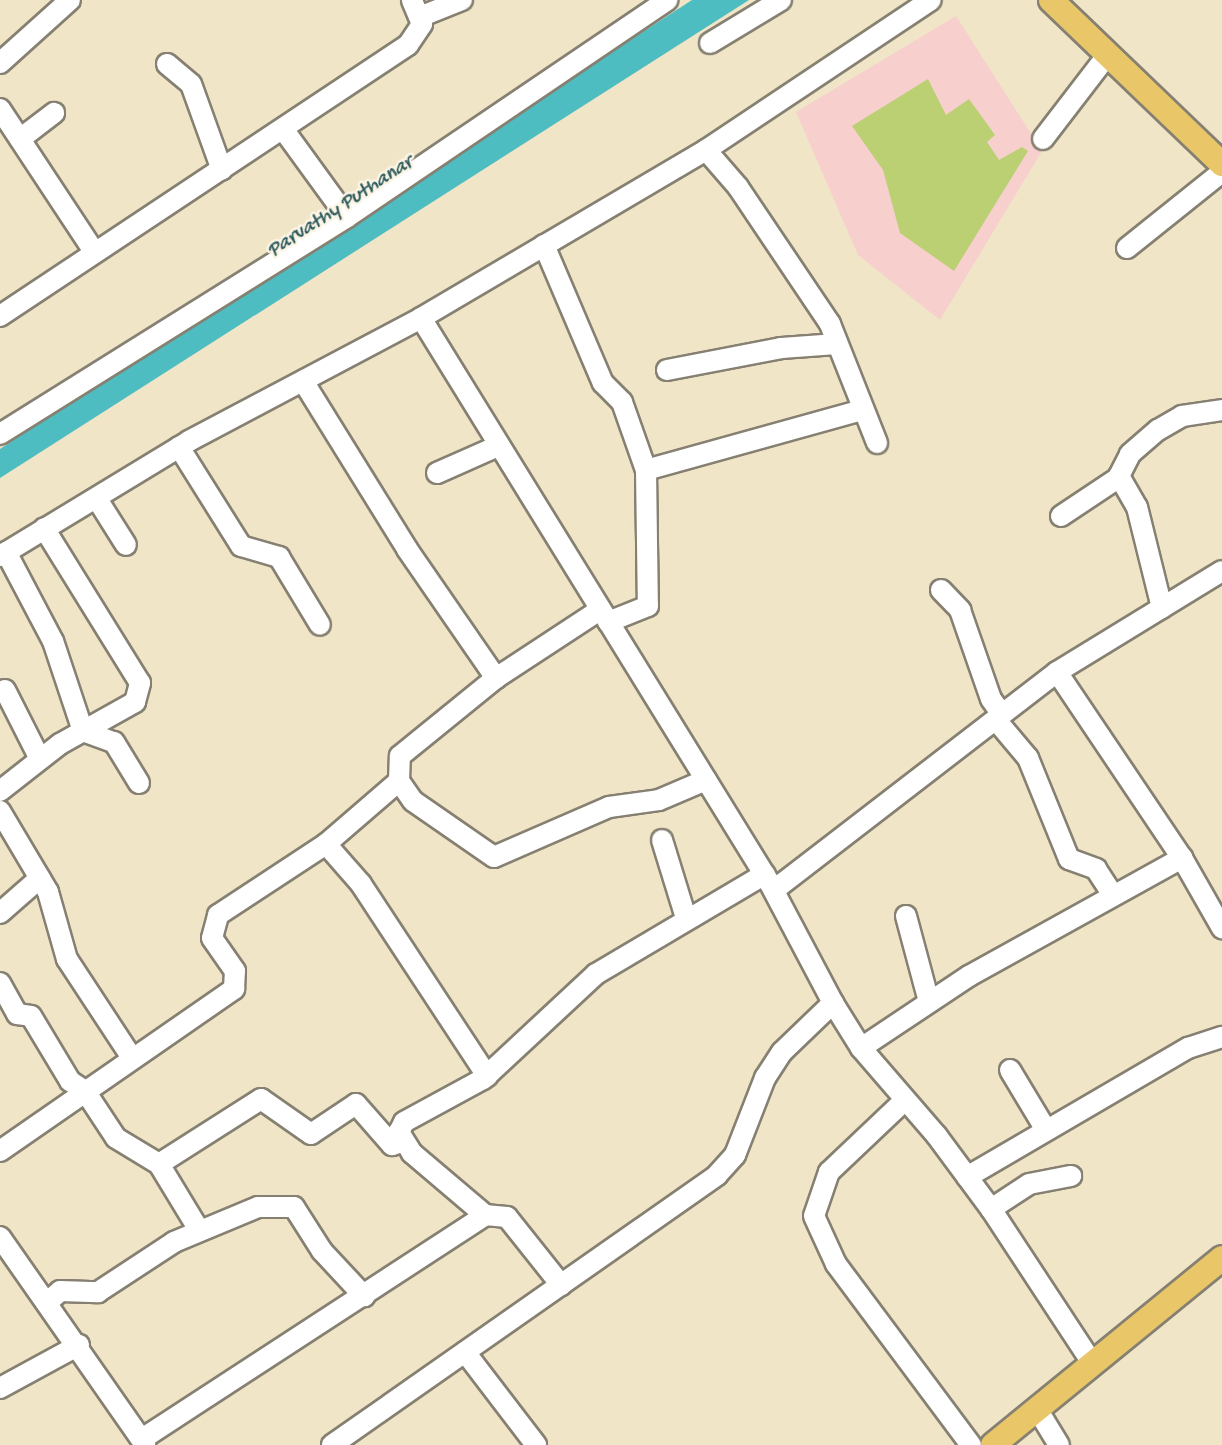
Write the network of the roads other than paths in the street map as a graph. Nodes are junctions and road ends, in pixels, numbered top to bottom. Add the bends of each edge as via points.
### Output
1 (70, 0) edge
2 (462, 0) edge
3 (668, 0) edge
4 (781, 0) edge
5 (931, 0) edge
6 (1051, 0) edge
7 (417, 8) edge
8 (710, 43) dead end
9 (2, 52) edge
10 (1106, 57) junction
11 (167, 64) dead end
12 (0, 109) edge
13 (54, 113) dead end
14 (283, 129) junction
15 (20, 139) junction
16 (1043, 139) dead end
17 (706, 150) junction
18 (1222, 164) edge
19 (222, 170) junction
20 (1222, 172) edge
21 (347, 217) junction
22 (544, 245) junction
23 (1127, 248) dead end
24 (93, 250) junction
25 (0, 316) edge
26 (421, 318) junction
27 (837, 344) junction
28 (666, 370) dead end
29 (303, 381) junction
30 (862, 410) junction
31 (1222, 410) edge
32 (0, 434) edge
33 (877, 443) dead end
34 (498, 446) junction
35 (179, 447) junction
36 (646, 470) junction
37 (437, 473) dead end
38 (1119, 476) junction
39 (97, 499) junction
40 (1061, 516) dead end
41 (44, 528) junction
42 (126, 545) dead end
43 (3, 554) edge
44 (1222, 571) edge
45 (941, 590) dead end
46 (1162, 608) junction
47 (603, 617) junction
48 (320, 625) dead end
49 (1057, 672) junction
50 (496, 678) junction
51 (5, 690) dead end
52 (999, 717) junction
53 (83, 731) junction
54 (40, 759) junction
55 (706, 780) junction
56 (399, 781) junction
57 (139, 783) dead end
58 (0, 791) edge
59 (0, 811) edge
60 (662, 840) dead end
61 (326, 844) junction
62 (1182, 858) junction
63 (40, 878) junction
64 (770, 882) junction
65 (1113, 895) junction
66 (0, 913) edge
67 (906, 916) dead end
68 (686, 918) junction
69 (1222, 928) edge
70 (0, 983) edge
71 (929, 1002) junction
72 (833, 1003) junction
73 (1222, 1037) edge
74 (861, 1048) junction
75 (132, 1058) junction
76 (1010, 1070) dead end
77 (487, 1076) junction
78 (85, 1091) junction
79 (905, 1100) junction
80 (1046, 1130) junction
81 (402, 1142) junction
82 (0, 1151) edge
83 (159, 1164) junction
84 (1071, 1176) dead end
85 (967, 1177) junction
86 (991, 1209) junction
87 (485, 1215) junction
88 (199, 1230) junction
89 (0, 1237) edge
90 (1222, 1258) edge
91 (561, 1284) junction
92 (364, 1296) junction
93 (49, 1301) junction
94 (79, 1345) junction
95 (465, 1352) junction
96 (1092, 1363) junction
97 (0, 1388) edge
98 (1036, 1409) junction
99 (356, 1438) edge
100 (144, 1442) edge
101 (332, 1445) edge
102 (536, 1445) edge
103 (971, 1445) edge
104 (993, 1445) edge
105 (1059, 1445) edge

1 - 9 street
2 - 7 street
3 - 21 street
4 - 8 street
5 - 17 street
6 - 10 main road
7 - 14 street via 421,33 408,45
10 - 16 street
10 - 18 main road
11 - 19 street via 191,84
12 - 15 street
13 - 15 street
14 - 19 street
14 - 21 street
15 - 24 street
17 - 22 street
17 - 27 street via 780,248
19 - 24 street
20 - 23 street
21 - 32 street
22 - 26 street
22 - 36 street via 603,382 622,402
24 - 25 street
26 - 29 street
26 - 34 street
27 - 28 street via 781,348
27 - 30 street
29 - 35 street
29 - 50 street via 407,549
30 - 33 street
30 - 36 street
31 - 38 street via 1182,416 1158,430 1130,454
34 - 37 street
34 - 47 street
35 - 39 street
35 - 48 street via 241,546 279,557
36 - 47 street via 648,606
38 - 40 street
38 - 46 street via 1137,507
39 - 41 street
39 - 42 street
41 - 43 street
41 - 53 street via 140,683 135,702
43 - 53 street via 53,641
44 - 46 street
45 - 52 street via 960,610
46 - 49 street
47 - 50 street
47 - 55 street
49 - 52 street
49 - 62 street
50 - 56 street via 400,756
51 - 54 street
52 - 64 street
52 - 65 street via 1028,758 1069,859 1096,869
53 - 54 street
53 - 57 street via 114,742
54 - 58 street
55 - 56 street via 659,800 609,807 494,857 413,801
55 - 64 street
56 - 61 street
59 - 63 street
60 - 68 street
61 - 75 street via 218,915 212,938 235,971 234,989
61 - 77 street via 361,885
62 - 65 street
62 - 69 street
63 - 66 street
63 - 75 street via 67,959
64 - 68 street
64 - 72 street
65 - 71 street
67 - 71 street
68 - 77 street via 596,974
70 - 78 street via 17,1014 31,1017 60,1057 70,1081
71 - 74 street
72 - 74 street
72 - 91 street via 782,1052 765,1078 735,1155 717,1174
73 - 80 street via 1188,1048
74 - 79 street
75 - 78 street
76 - 80 street
77 - 81 street via 404,1122
78 - 82 street
78 - 83 street via 116,1138
79 - 85 street
79 - 103 street via 829,1172 814,1216 836,1264
80 - 85 street
81 - 83 street via 393,1145 356,1104 311,1134 261,1100
81 - 87 street
83 - 88 street
84 - 86 street via 1029,1184
85 - 86 street
86 - 96 street
87 - 91 street via 507,1217
87 - 92 street
88 - 92 street via 258,1207 294,1207 322,1251
88 - 93 street via 98,1292 60,1291
89 - 93 street
90 - 96 main road
91 - 95 street
92 - 100 street
93 - 94 street
94 - 97 street
94 - 100 street
95 - 99 street
95 - 102 street
96 - 98 main road
98 - 104 main road
98 - 105 street
99 - 101 street

